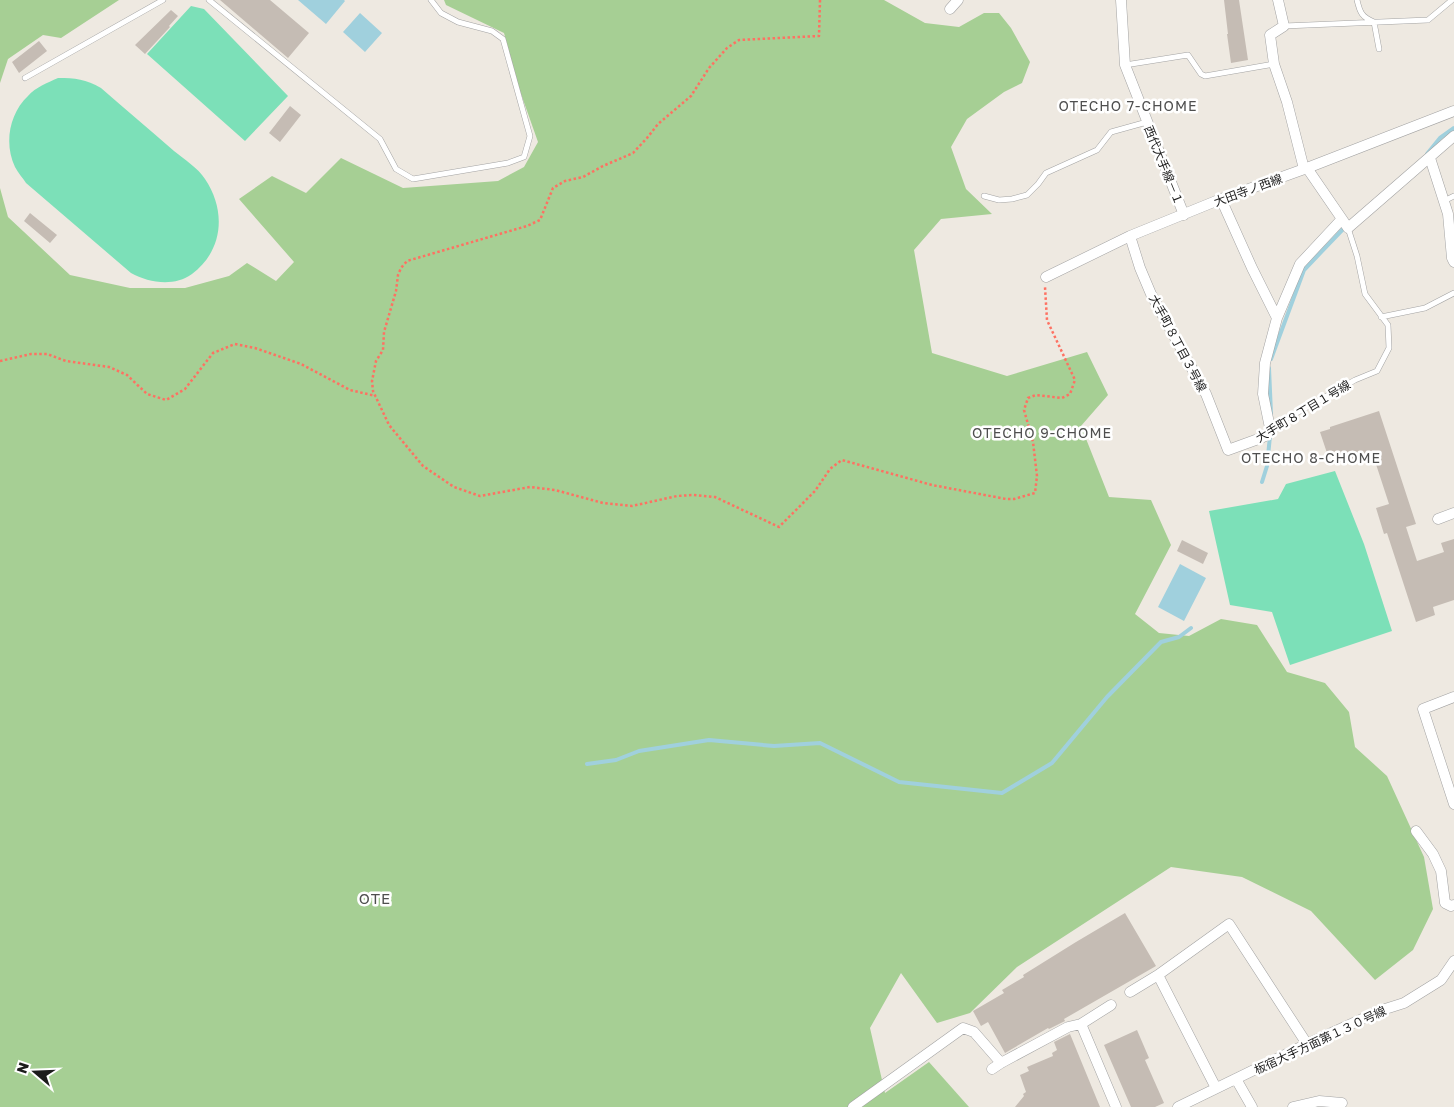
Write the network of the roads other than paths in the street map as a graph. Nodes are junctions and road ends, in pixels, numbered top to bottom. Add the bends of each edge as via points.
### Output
1 (163, 0) edge
2 (209, 0) edge
3 (431, 0) edge
4 (958, 0) edge
5 (1121, 0) edge
6 (1278, 0) edge
7 (1357, 0) edge
8 (1452, 0) edge
9 (950, 10) dead end
10 (1374, 22) junction
11 (1284, 26) junction
12 (1379, 49) dead end
13 (1274, 64) junction
14 (1125, 65) junction
15 (25, 78) dead end
16 (1454, 111) edge
17 (1147, 122) junction
18 (1454, 136) edge
19 (1430, 158) junction
20 (1306, 169) junction
21 (984, 196) dead end
22 (1454, 196) edge
23 (1221, 199) junction
24 (1444, 201) junction
25 (1184, 215) junction
26 (1345, 223) junction
27 (1130, 236) junction
28 (1454, 262) edge
29 (1046, 277) road end
30 (1454, 292) edge
31 (1381, 317) junction
32 (1277, 318) junction
33 (1274, 426) junction
34 (1228, 450) joint
35 (1454, 513) edge
36 (1438, 519) dead end
37 (1453, 700) edge
38 (1454, 804) edge
39 (1416, 831) dead end
40 (1454, 905) edge
41 (1454, 961) edge
42 (1158, 975) junction
43 (1130, 992) dead end
44 (1111, 1005) dead end
45 (1081, 1024) junction
46 (1308, 1044) junction
47 (1236, 1078) junction
48 (1216, 1088) junction
49 (1342, 1103) dead end
50 (1327, 1105) edge
51 (853, 1107) edge
52 (1116, 1107) edge
53 (1178, 1107) edge
54 (1252, 1107) edge
55 (1293, 1107) edge

1 - 15 lane
2 - 3 lane via 380,139 396,169 413,179 508,163 524,157 530,136 503,39 492,31 458,22 441,13
4 - 9 street
5 - 14 street, 西代大手線－１
6 - 11 street
7 - 10 lane via 1364,18
8 - 10 lane via 1428,20
10 - 11 lane
10 - 12 lane
11 - 13 street via 1270,35
13 - 14 lane via 1206,76 1188,55
13 - 20 street
14 - 17 street, 西代大手線－１
16 - 20 street, 大田寺ノ西線
17 - 21 lane via 1111,132 1097,150 1046,173 1027,195 999,200
17 - 25 street, 西代大手線－１
18 - 19 street
19 - 24 street
19 - 26 street
20 - 23 street, 大田寺ノ西線
20 - 26 street
22 - 24 lane
23 - 25 street, 大田寺ノ西線
23 - 32 street
24 - 28 street
25 - 27 street, 大田寺ノ西線
26 - 31 lane via 1357,256 1365,294
26 - 32 street via 1300,264
27 - 29 street, 大田寺ノ西線
27 - 34 street, 大手町８丁目３号線 via 1151,294 1206,394
30 - 31 lane via 1425,308
31 - 33 lane, 大手町８丁目１号線 via 1388,326 1389,348 1377,371
32 - 33 street via 1265,363 1263,394
33 - 34 street, 大手町８丁目１号線 via 1261,438
35 - 36 street
37 - 38 street via 1423,709
39 - 40 street via 1441,871 1445,903
41 - 46 street, 板宿大手方面第１３０号線 via 1441,980 1404,1002
42 - 43 street
42 - 46 street via 1229,924
42 - 48 street
44 - 45 street
45 - 51 street via 1068,1026 996,1066 974,1032 963,1028
45 - 52 street
46 - 47 street, 板宿大手方面第１３０号線
47 - 48 street, 板宿大手方面第１３０号線
47 - 54 street
48 - 53 street, 板宿大手方面第１３０号線
49 - 50 street
50 - 55 street via 1318,1101

